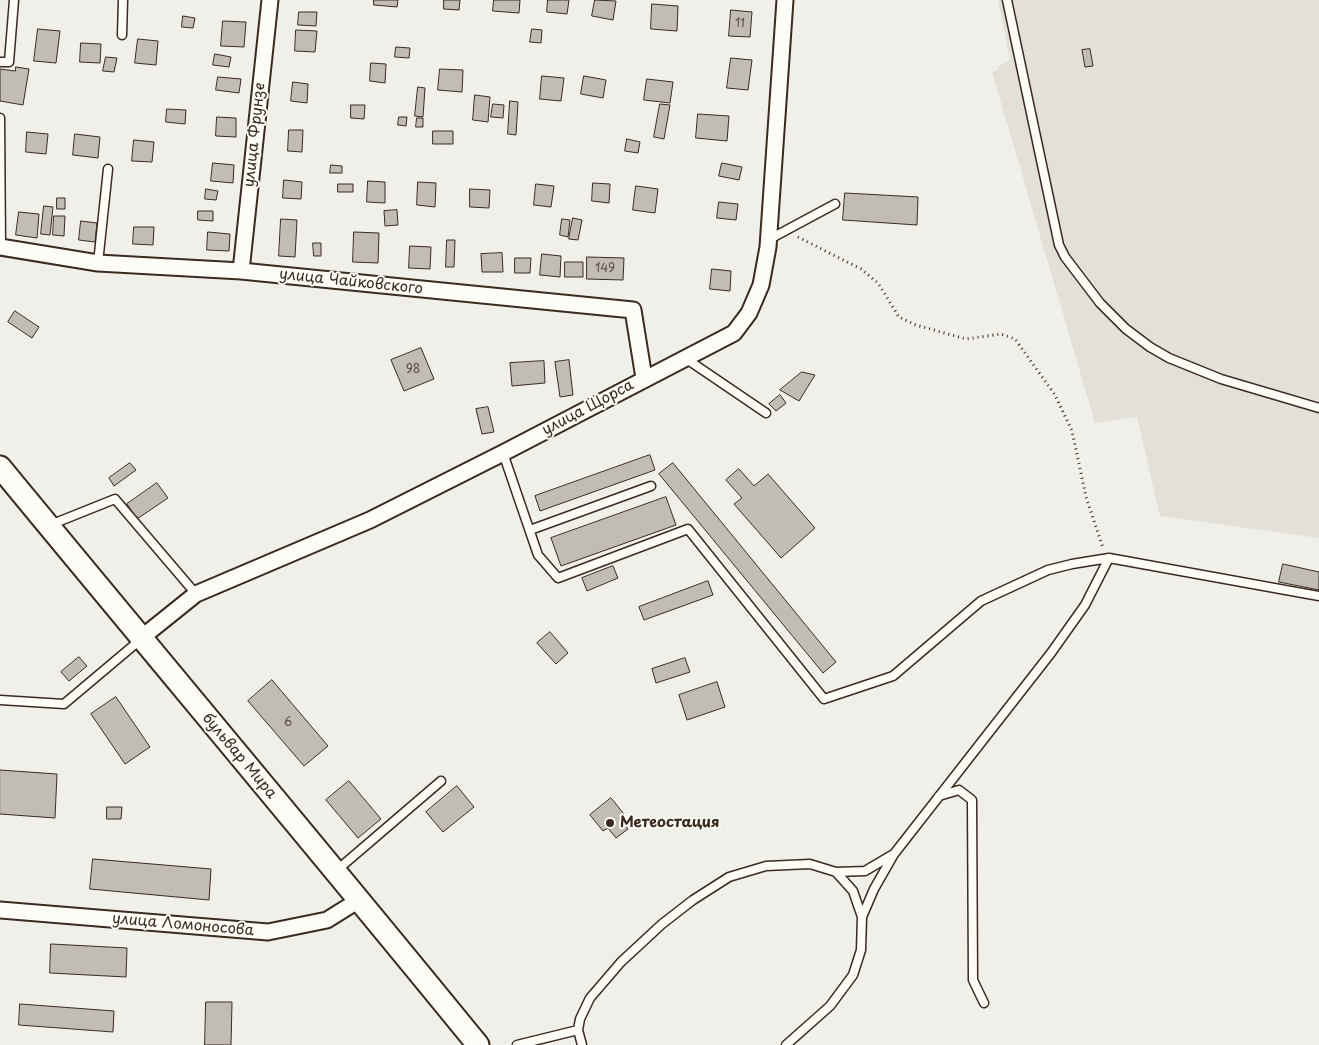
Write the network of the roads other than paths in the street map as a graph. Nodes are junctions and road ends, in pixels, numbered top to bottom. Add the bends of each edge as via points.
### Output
1 (14, 0) edge
2 (123, 0) edge
3 (270, 0) edge
4 (786, 0) edge
5 (1007, 0) edge
6 (122, 35) dead end
7 (0, 62) edge
8 (0, 118) edge
9 (108, 170) dead end
10 (835, 204) dead end
11 (768, 240) junction
12 (0, 247) edge
13 (98, 263) junction
14 (241, 270) junction
15 (685, 358) junction
16 (644, 378) junction
17 (1319, 408) edge
18 (766, 413) dead end
19 (503, 453) junction
20 (0, 468) edge
21 (651, 486) dead end
22 (48, 526) junction
23 (530, 530) junction
24 (1108, 559) junction
25 (196, 594) junction
26 (1319, 596) edge
27 (140, 639) junction
28 (0, 700) edge
29 (441, 781) dead end
30 (939, 796) junction
31 (894, 854) junction
32 (336, 872) junction
33 (836, 872) junction
34 (360, 900) junction
35 (0, 910) edge
36 (862, 917) junction
37 (984, 1003) dead end
38 (578, 1030) junction
39 (478, 1045) edge
40 (517, 1045) edge
41 (582, 1045) edge
42 (786, 1045) edge

1 - 7 lane via 9,62
2 - 6 lane
3 - 14 street, улица Фрунзе
4 - 11 street, улица Щорса
5 - 17 lane via 1059,245 1100,304 1150,348 1169,358 1221,379
8 - 12 lane
9 - 13 lane
10 - 11 lane
11 - 15 street, улица Щорса via 760,285 748,314 734,333
12 - 13 street, улица Чайковского
13 - 14 street, улица Чайковского
14 - 16 street, улица Чайковского via 633,310
15 - 16 street, улица Щорса
15 - 18 lane
16 - 19 street, улица Щорса
19 - 23 lane
19 - 25 street, улица Щорса via 370,520
20 - 22 main road, бульвар Мира
21 - 23 lane
22 - 25 lane via 116,498
22 - 27 main road, бульвар Мира
23 - 24 lane via 538,555 558,578 688,529 824,699 893,676 981,601 1048,570
24 - 26 lane
24 - 30 lane via 1085,605 1051,653
25 - 27 street, улица Щорса
27 - 28 lane via 64,704
27 - 32 main road, бульвар Мира
29 - 32 lane
30 - 31 lane
30 - 37 lane via 959,790 972,800 974,980
31 - 33 lane via 864,871
31 - 36 lane
32 - 34 main road, бульвар Мира
33 - 36 lane via 853,891
33 - 38 lane via 810,864 766,866 729,877 662,924 620,962 590,998
34 - 35 street, улица Ломоносова via 328,920 268,932
34 - 39 main road, бульвар Мира
36 - 42 lane via 860,950 853,975 830,1006
38 - 40 lane
38 - 41 lane

